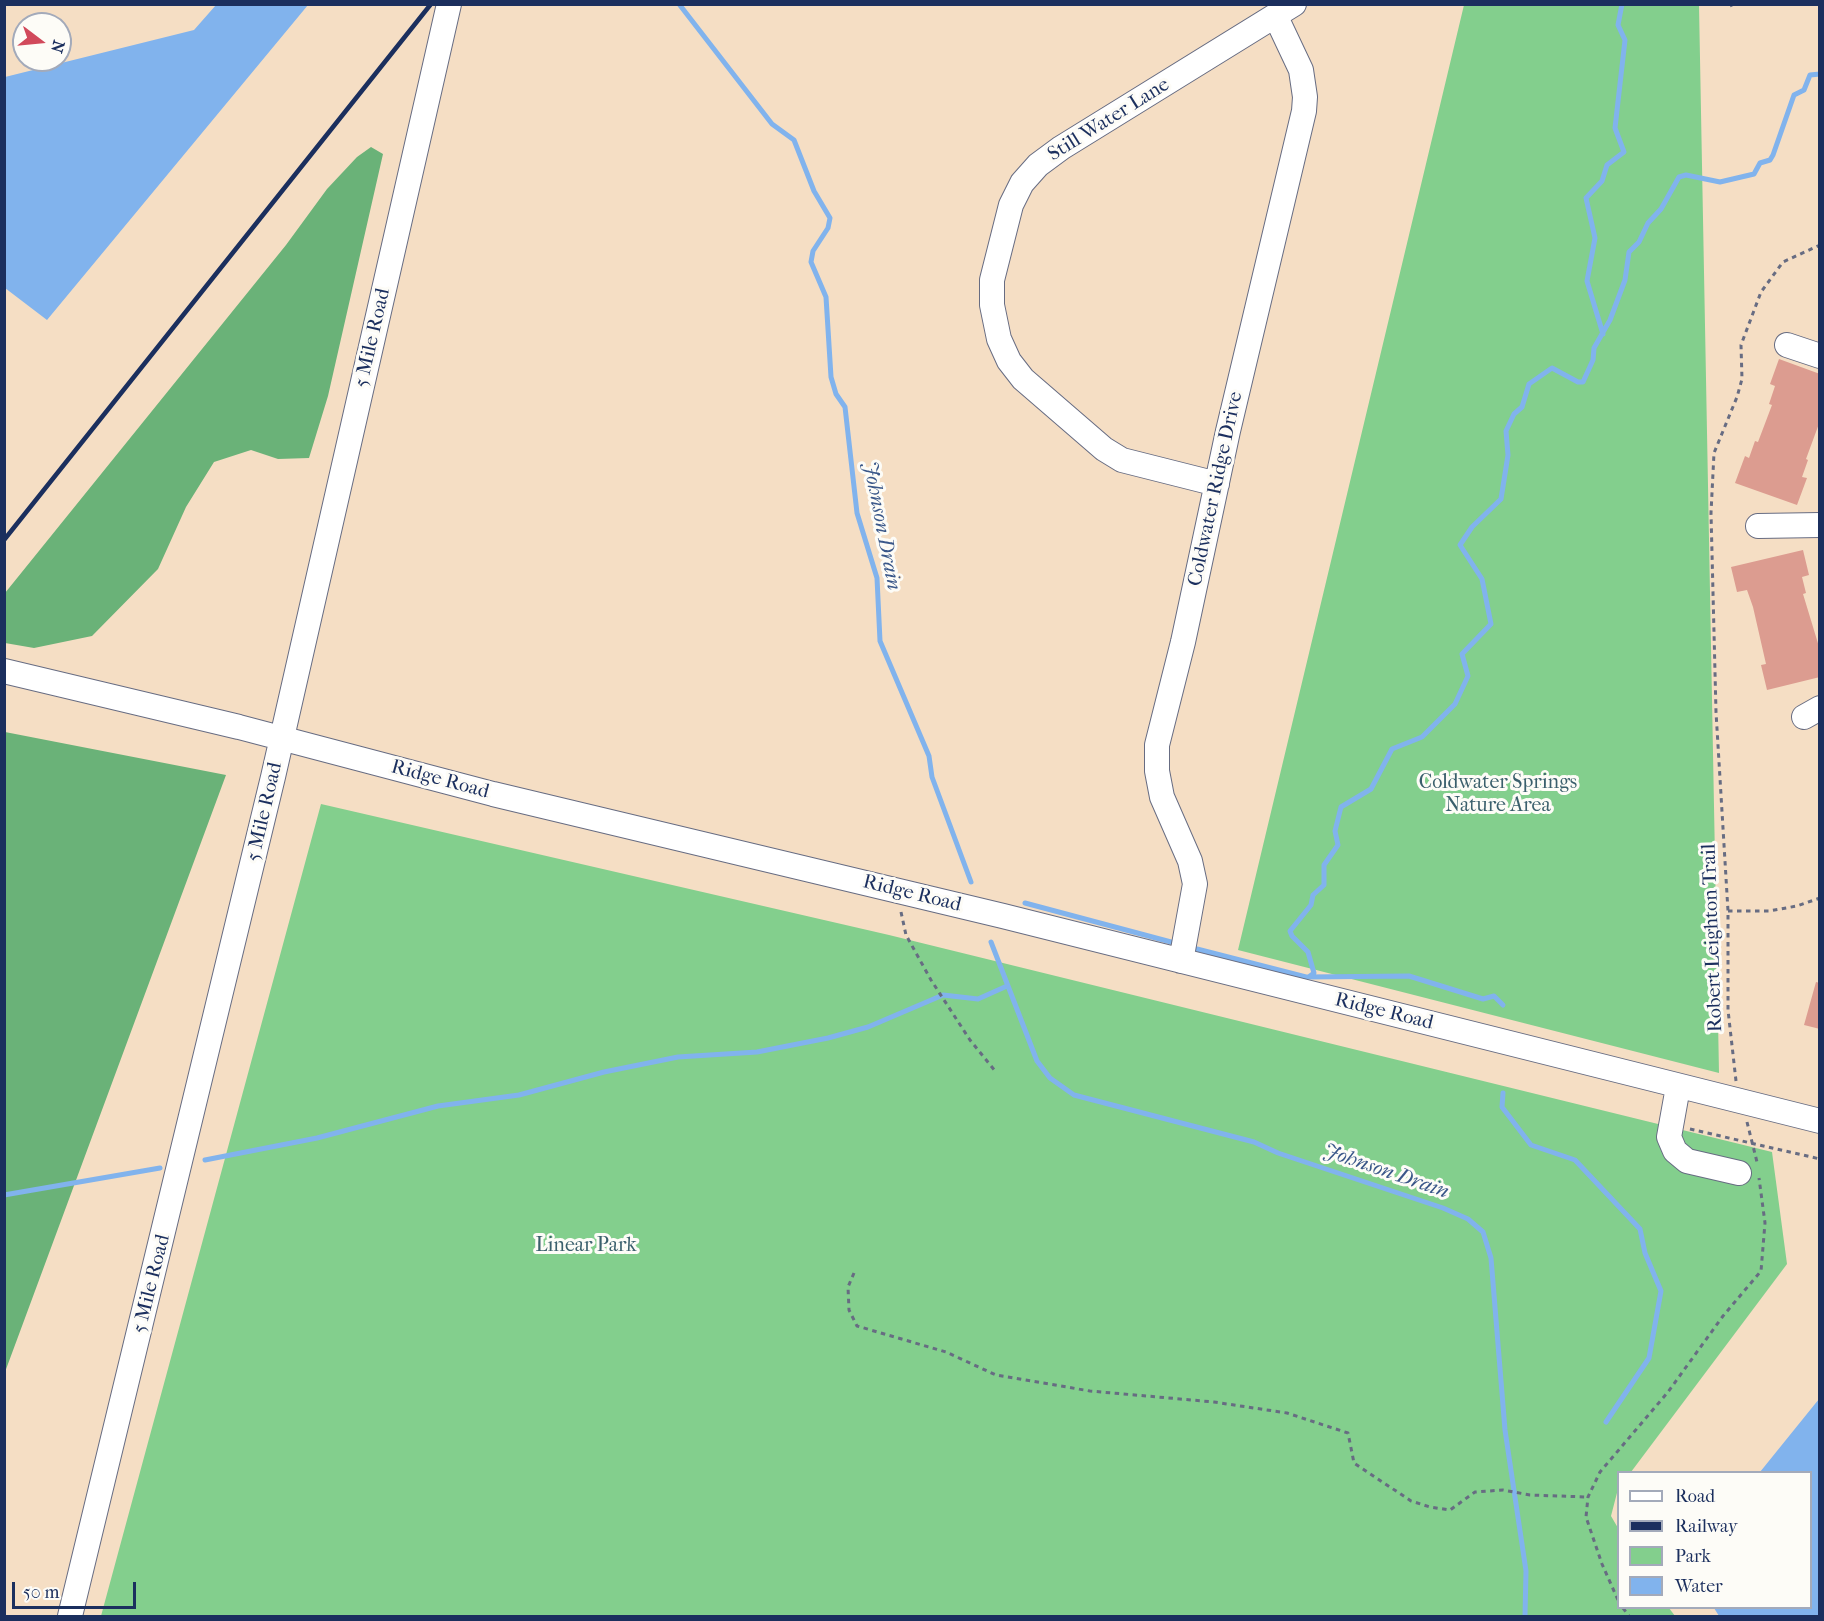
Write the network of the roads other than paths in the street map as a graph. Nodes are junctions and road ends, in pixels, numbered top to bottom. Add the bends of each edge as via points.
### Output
1 (449, 4) edge
2 (1285, 11) edge
3 (1787, 345) dead end
4 (1820, 356) edge
5 (1217, 484) junction
6 (1820, 525) edge
7 (1758, 526) dead end
8 (4, 671) edge
9 (281, 738) junction
10 (1180, 961) junction
11 (1678, 1087) junction
12 (1820, 1121) edge
13 (1739, 1173) dead end
14 (70, 1617) edge

1 - 9 street, 5 Mile Road
2 - 5 street, Coldwater Ridge Drive via 1301,70 1304,111
2 - 5 street, Still Water Lane via 1038,165 1013,199 992,280 999,339 1023,379 1122,460
3 - 4 street
5 - 10 street, Coldwater Ridge Drive via 1156,759 1162,797 1190,861 1195,884
6 - 7 street
8 - 9 street, Ridge Road
9 - 10 street, Ridge Road
9 - 14 street, 5 Mile Road
10 - 11 street, Ridge Road
11 - 12 street, Ridge Road
11 - 13 street via 1669,1137 1675,1151 1687,1161

